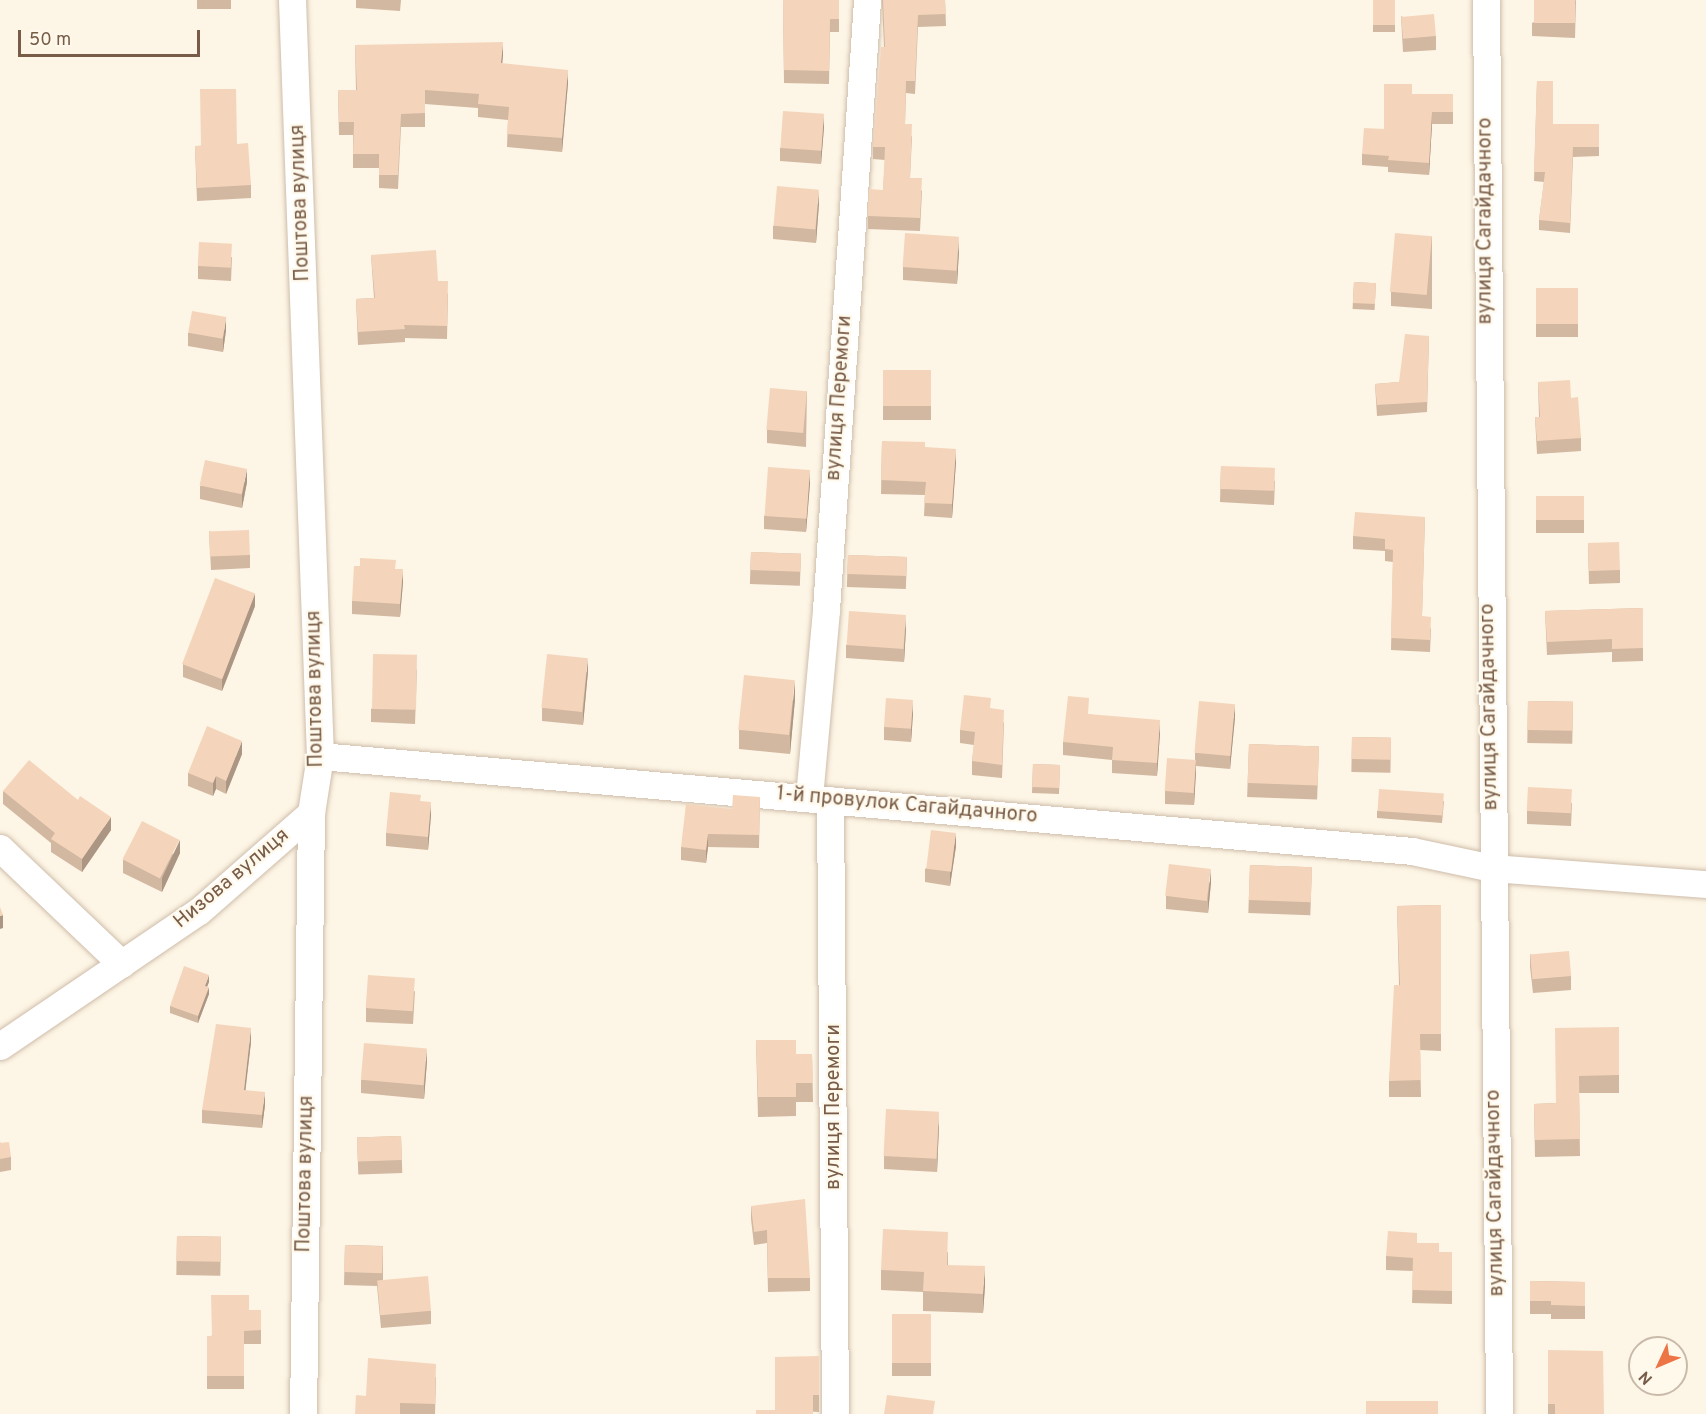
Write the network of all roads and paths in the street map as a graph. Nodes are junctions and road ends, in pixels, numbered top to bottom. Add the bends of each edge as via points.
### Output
1 (292, 0) edge
2 (867, 0) edge
3 (1486, 0) edge
4 (320, 756) junction
5 (819, 798) junction
6 (310, 813) junction
7 (0, 849) edge
8 (1492, 868) junction
9 (1706, 884) edge
10 (122, 964) junction
11 (0, 1046) edge
12 (303, 1414) edge
13 (836, 1414) edge
14 (1499, 1414) edge

1 - 4 street, Поштова вулиця
2 - 5 street, вулиця Перемоги via 826,610
3 - 8 street, вулиця Сагайдачного
4 - 5 street, 1-й провулок Сагайдачного
4 - 6 street, Поштова вулиця
5 - 8 street, 1-й провулок Сагайдачного via 1412,851
5 - 13 street, вулиця Перемоги
6 - 10 street, Низова вулиця via 200,911
6 - 12 street, Поштова вулиця
7 - 10 street
8 - 9 street, 1-й провулок Сагайдачного
8 - 14 street, вулиця Сагайдачного
10 - 11 street, Низова вулиця

